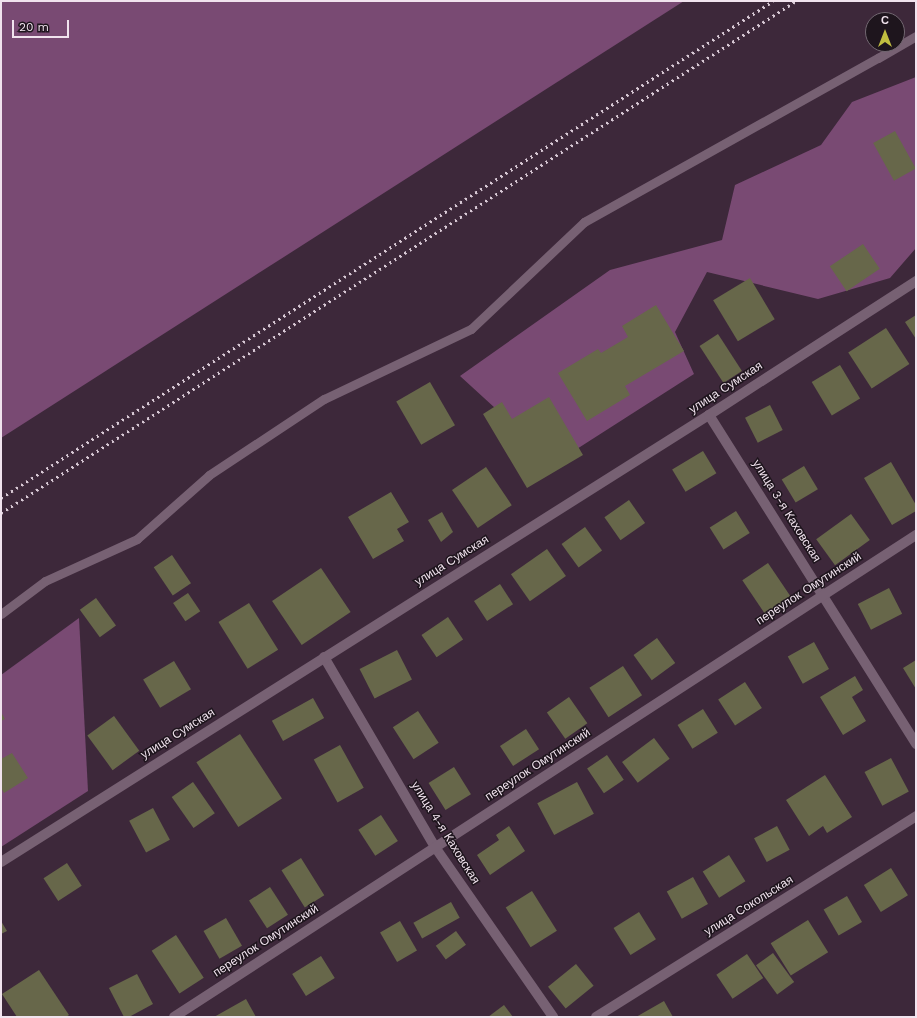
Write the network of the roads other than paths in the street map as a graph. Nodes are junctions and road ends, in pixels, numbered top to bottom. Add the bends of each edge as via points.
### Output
1 (916, 36) edge
2 (916, 281) edge
3 (709, 415) junction
4 (916, 535) edge
5 (824, 595) junction
6 (1, 614) edge
7 (324, 658) junction
8 (916, 744) edge
9 (916, 816) edge
10 (435, 846) junction
11 (1, 862) edge
12 (174, 1017) edge
13 (553, 1017) edge
14 (596, 1017) edge

1 - 6 lane via 584,222 471,329 324,399 209,475 137,539 45,581
2 - 3 street, улица Сумская
3 - 5 street, улица 3-я Каховская
3 - 7 street, улица Сумская
4 - 5 street, переулок Омутинский
5 - 8 street, улица 3-я Каховская
5 - 10 street, переулок Омутинский
7 - 10 street, улица 4-я Каховская
7 - 11 street, улица Сумская
9 - 14 street, улица Сокольская
10 - 12 street, переулок Омутинский
10 - 13 street, улица 4-я Каховская

